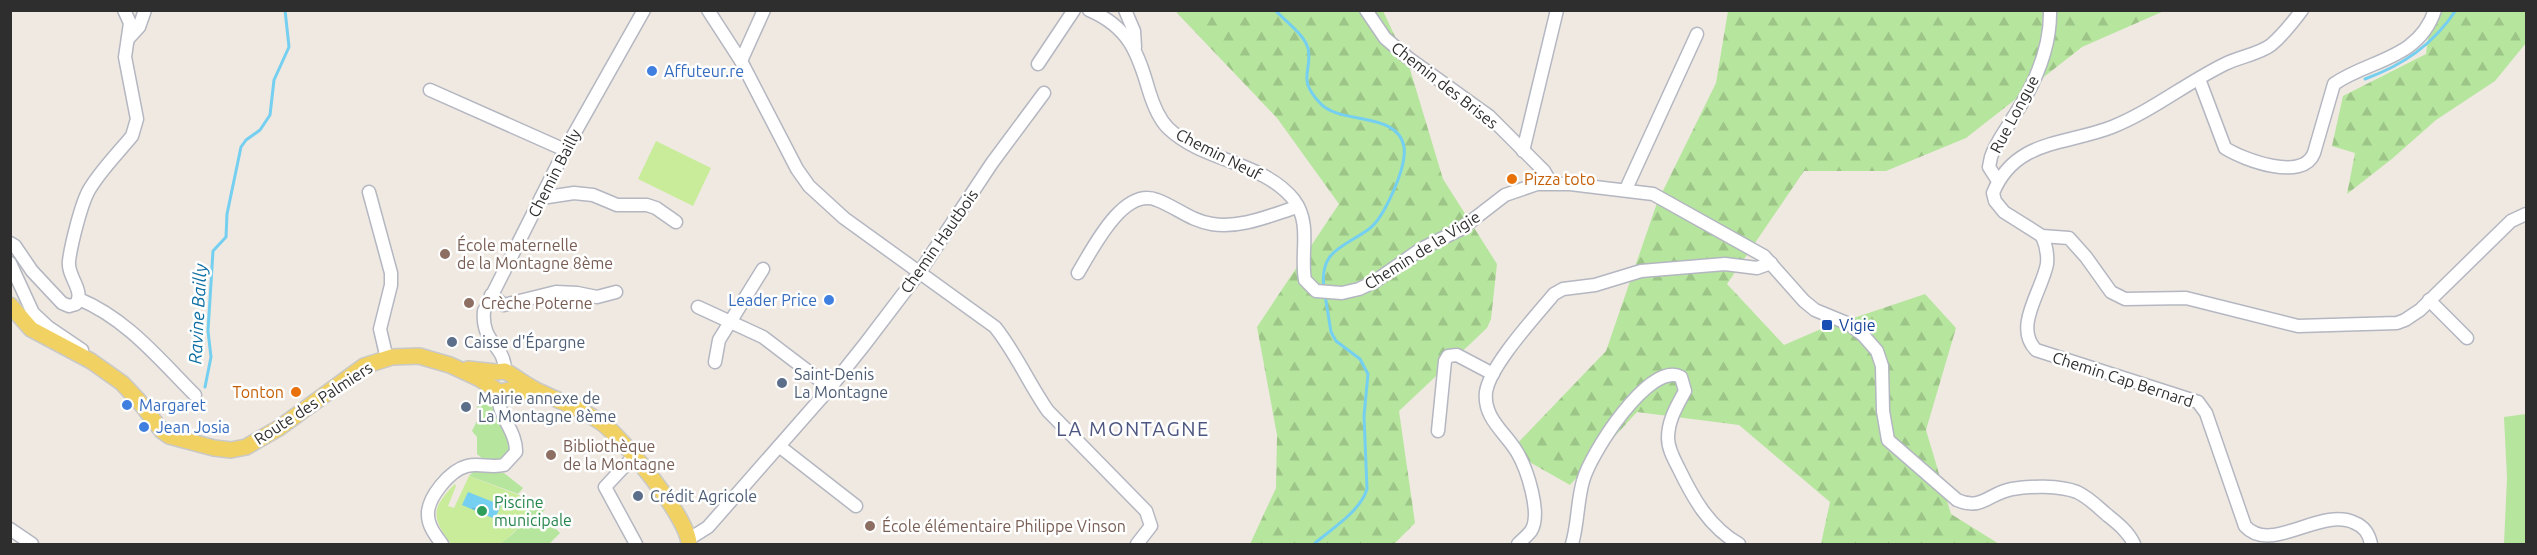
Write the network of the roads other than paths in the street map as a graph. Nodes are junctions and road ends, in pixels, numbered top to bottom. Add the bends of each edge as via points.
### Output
1 (124, 10) edge
2 (145, 10) edge
3 (644, 10) edge
4 (708, 10) edge
5 (764, 10) edge
6 (1074, 10) edge
7 (1089, 10) edge
8 (1125, 10) edge
9 (1366, 10) edge
10 (1557, 10) edge
11 (2050, 10) edge
12 (2302, 10) edge
13 (2435, 10) edge
14 (1696, 34) dead end
15 (128, 39) junction
16 (1135, 50) junction
17 (741, 61) junction
18 (1038, 64) dead end
19 (2199, 79) junction
20 (430, 90) dead end
21 (1044, 93) dead end
22 (565, 150) junction
23 (1523, 151) junction
24 (1998, 181) junction
25 (1551, 183) junction
26 (1626, 189) junction
27 (369, 192) dead end
28 (541, 198) junction
29 (1298, 207) junction
30 (2526, 214) edge
31 (676, 222) dead end
32 (2042, 236) junction
33 (10, 243) edge
34 (10, 263) edge
35 (1771, 263) junction
36 (763, 269) dead end
37 (919, 273) junction
38 (1078, 273) dead end
39 (616, 292) dead end
40 (491, 295) junction
41 (80, 299) junction
42 (2429, 300) junction
43 (10, 305) edge
44 (698, 307) dead end
45 (730, 321) junction
46 (2467, 338) dead end
47 (387, 358) junction
48 (91, 361) junction
49 (715, 362) dead end
50 (1493, 374) junction
51 (502, 381) junction
52 (830, 388) junction
53 (195, 395) dead end
54 (1438, 431) dead end
55 (779, 446) junction
56 (633, 457) junction
57 (856, 506) dead end
58 (10, 530) edge
59 (689, 542) edge
60 (32, 544) edge
61 (442, 544) edge
62 (636, 544) edge
63 (1137, 544) edge
64 (1518, 544) edge
65 (1572, 544) edge
66 (1738, 544) edge
67 (2134, 544) edge
68 (2371, 544) edge

1 - 15 street via 130,23
2 - 15 street via 139,27
3 - 22 street, Chemin Bailly
4 - 17 street
5 - 17 street
6 - 18 street
7 - 16 street, Chemin Neuf via 1118,27
8 - 16 street via 1134,31
9 - 23 street, Chemin des Brises via 1385,38 1490,116
10 - 23 street
11 - 24 street, Rue Longue via 2042,60 1991,157 1989,167
12 - 19 street via 2268,47
13 - 19 street via 2432,21 2398,55 2334,84 2314,153 2304,165 2262,164 2225,148
14 - 26 street
15 - 41 street via 125,57 137,118 135,129 86,196 69,261
16 - 29 street, Chemin Neuf via 1151,98 1167,127 1183,139 1275,183
17 - 37 street via 809,186 844,218
19 - 24 street via 2111,128 2032,151 2017,159
20 - 22 street
21 - 37 street, Chemin Hautbois
22 - 28 street, Chemin Bailly
23 - 25 street, Chemin des Brises
24 - 32 street, Rue Longue via 1993,193 1995,201 2004,212
25 - 26 street, Chemin de la Vigie
25 - 29 street, Chemin de la Vigie via 1505,195 1461,229 1421,249 1374,282 1342,293 1316,291 1308,286 1304,224
26 - 35 street, Chemin de la Vigie via 1663,199
27 - 47 street via 391,273 380,329
28 - 31 street via 574,193 593,195 617,205 656,208
28 - 40 street, Chemin Bailly
29 - 38 street via 1243,223 1212,225 1156,199 1137,200 1121,210 1102,232
30 - 42 street via 2511,221
32 - 42 street via 2069,238 2108,288 2125,299 2186,298 2298,326 2397,323 2412,316
32 - 68 street, Chemin Cap Bernard via 2046,265 2026,327 2028,340 2036,350 2198,402 2206,413 2245,526 2253,535 2289,535 2323,521 2344,519 2363,527
33 - 41 street via 62,303 69,306
34 - 48 street via 33,313 80,348
35 - 50 street via 1757,268 1725,264 1641,271 1595,285 1563,289 1554,294
35 - 67 street, Chemin de la Vigie via 1804,301 1815,310 1849,324 1877,351 1882,366 1888,440 1957,500 1976,504 2012,489 2078,492 2119,524
36 - 45 street
37 - 52 street, Chemin Hautbois
37 - 63 street via 995,327 1048,411 1140,502 1151,526
39 - 40 street via 597,297 556,292 504,305
40 - 51 street, Chemin Bailly via 483,325 504,360
41 - 53 street via 129,329
42 - 46 street
43 - 48 main road, Route des Palmiers via 31,329
44 - 45 street
45 - 49 street via 719,340
45 - 52 street via 768,340
47 - 48 main road, Route des Palmiers via 364,366 261,439 231,450 169,436 130,391
47 - 51 main road, Route des Palmiers via 419,356
50 - 54 street via 1456,355 1448,356
50 - 64 street via 1486,393 1489,415 1517,452 1535,509 1532,530
51 - 56 main road, Route des Palmiers via 576,407 603,423
51 - 61 street, Chemin Bailly via 498,403 514,435 516,452 504,465 464,467 441,488 428,515 430,527
52 - 55 street, Chemin Hautbois
55 - 57 street
55 - 59 street, Chemin Hautbois via 708,527
56 - 59 main road, Route des Palmiers via 670,502
56 - 62 street via 605,488
58 - 60 street
65 - 66 street via 1583,478 1600,446 1646,387 1667,374 1681,377 1685,391 1672,415 1670,450 1691,494 1710,522

